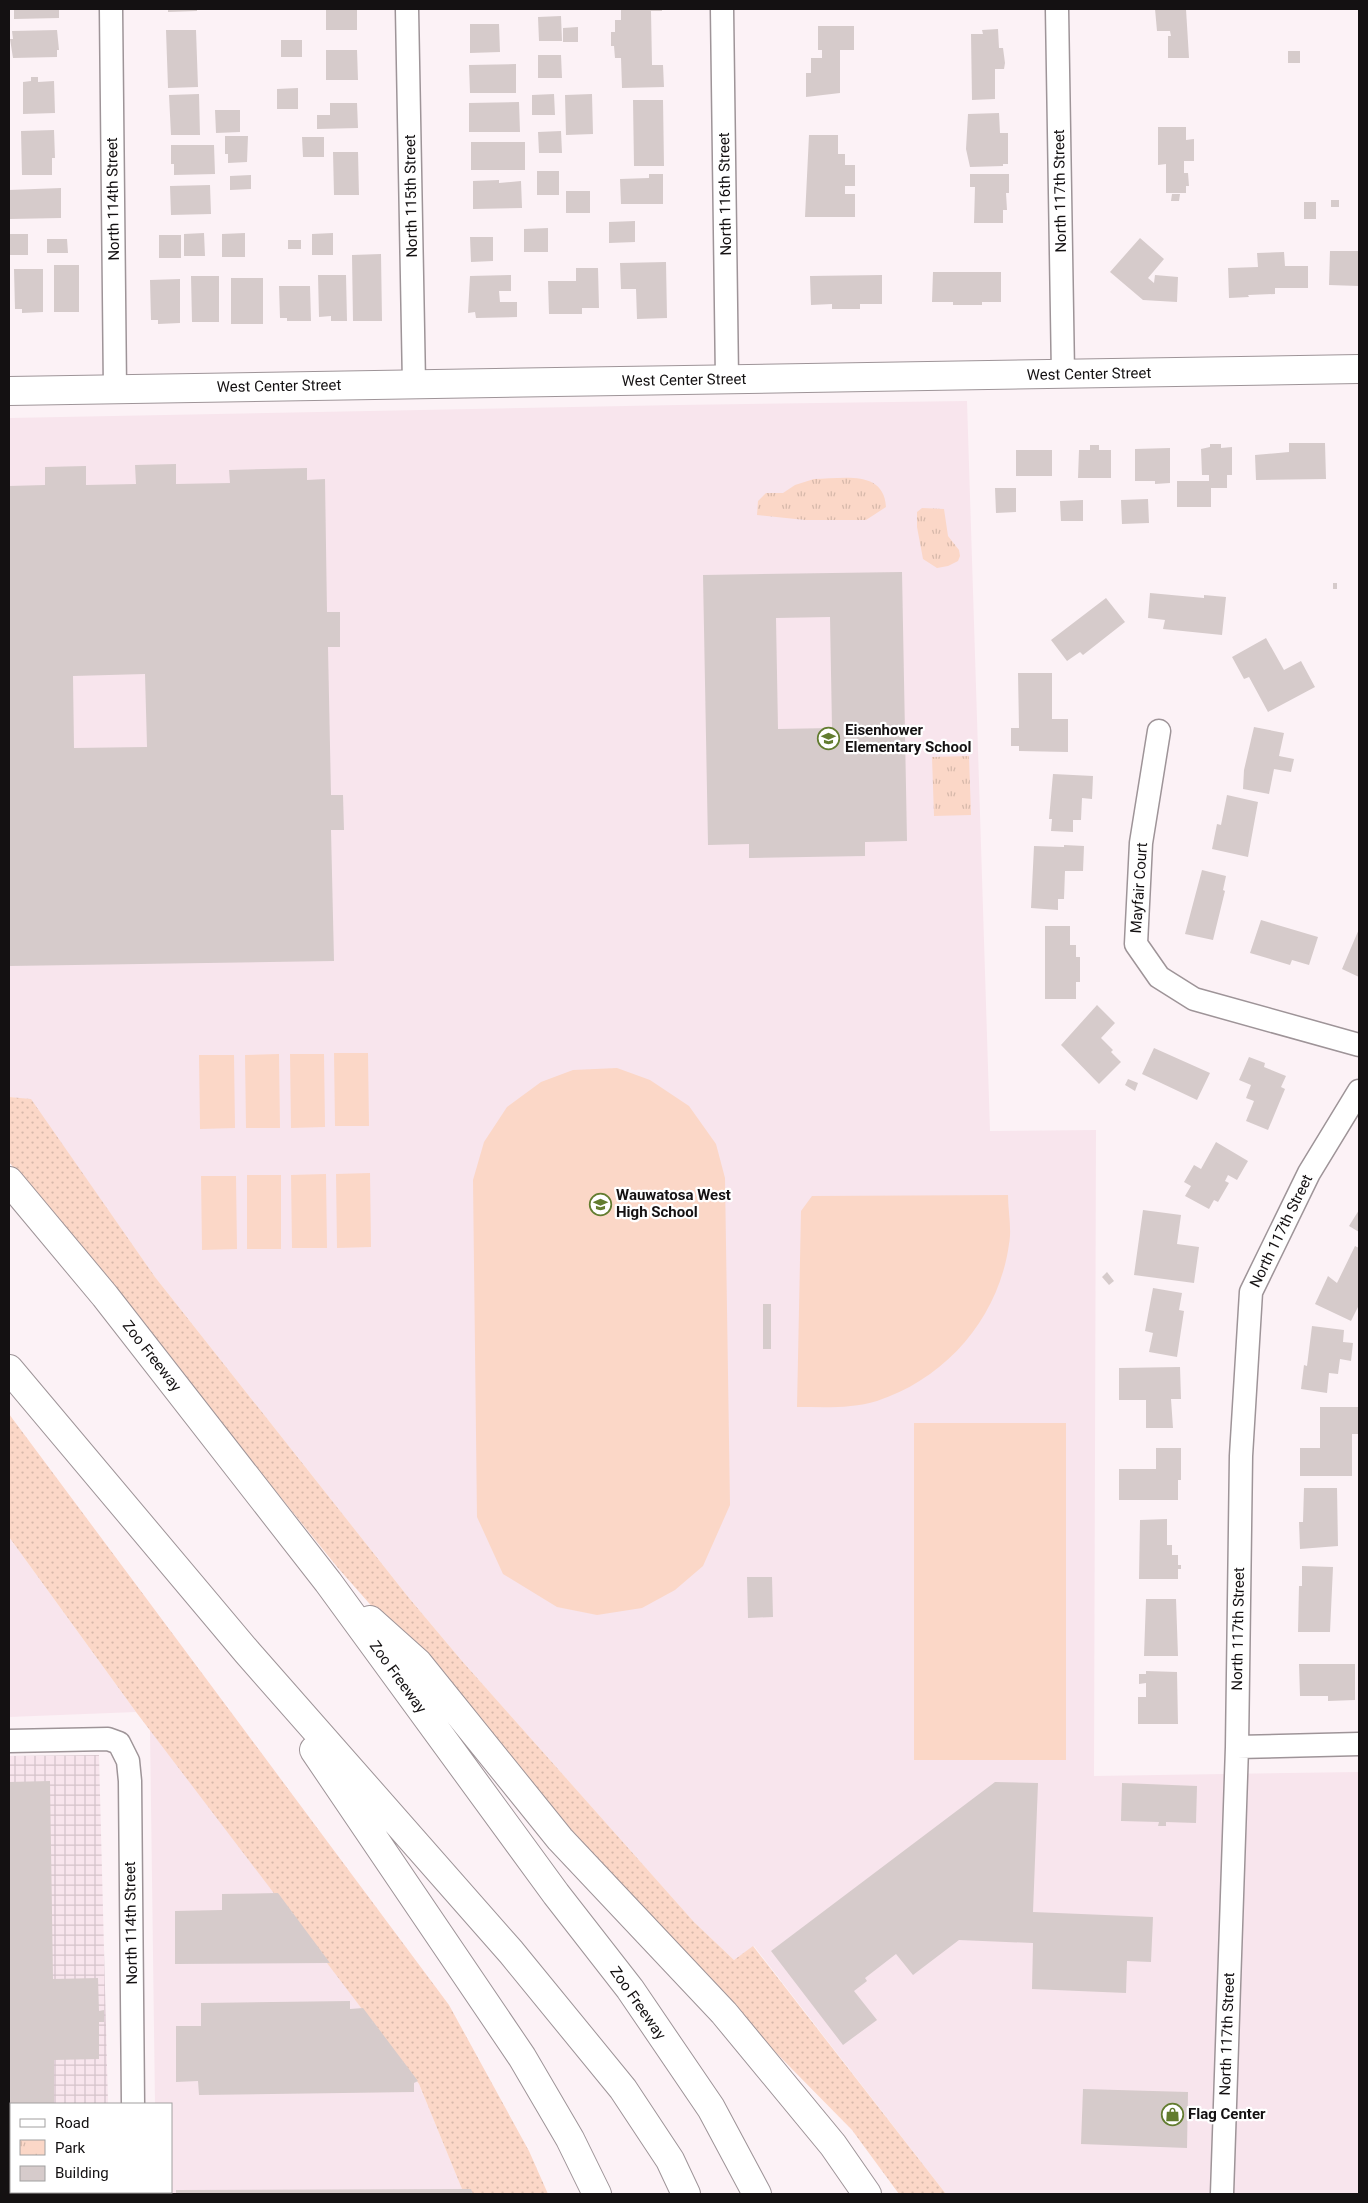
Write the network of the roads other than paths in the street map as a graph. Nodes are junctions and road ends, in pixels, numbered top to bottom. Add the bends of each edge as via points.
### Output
1 (110, 9) edge
2 (407, 9) edge
3 (722, 9) edge
4 (1057, 9) edge
5 (1359, 369) edge
6 (1063, 374) junction
7 (727, 379) junction
8 (414, 384) junction
9 (115, 390) junction
10 (9, 391) edge
11 (1159, 731) dead end
12 (1359, 1045) edge
13 (1359, 1092) edge
14 (9, 1181) edge
15 (9, 1369) edge
16 (328, 1582) junction
17 (247, 1652) junction
18 (9, 1741) edge
19 (1359, 1744) edge
20 (1237, 1747) junction
21 (133, 2103) edge
22 (597, 2194) edge
23 (686, 2194) edge
24 (757, 2194) edge
25 (867, 2194) edge
26 (1222, 2194) edge

1 - 9 street, North 114th Street
2 - 8 street, North 115th Street
3 - 7 street, North 116th Street
4 - 6 street, North 117th Street
5 - 6 main road, West Center Street
6 - 7 main road, West Center Street
7 - 8 main road, West Center Street
8 - 9 main road, West Center Street
9 - 10 main road, West Center Street
11 - 12 street, Mayfair Court via 1141,843 1136,944 1159,977 1194,998
13 - 20 street, North 117th Street via 1309,1173 1251,1292 1241,1456
14 - 16 main road, Zoo Freeway via 111,1304
15 - 17 main road
16 - 24 main road, Zoo Freeway via 556,1894 630,1989 711,2108
16 - 25 main road via 418,1663 560,1838 724,2013 833,2145
17 - 22 main road via 522,2057 570,2139
17 - 23 main road via 511,1952 617,2081 670,2160
18 - 21 street, North 114th Street via 108,1739 120,1744 128,1761
19 - 20 street
20 - 26 street, North 117th Street

